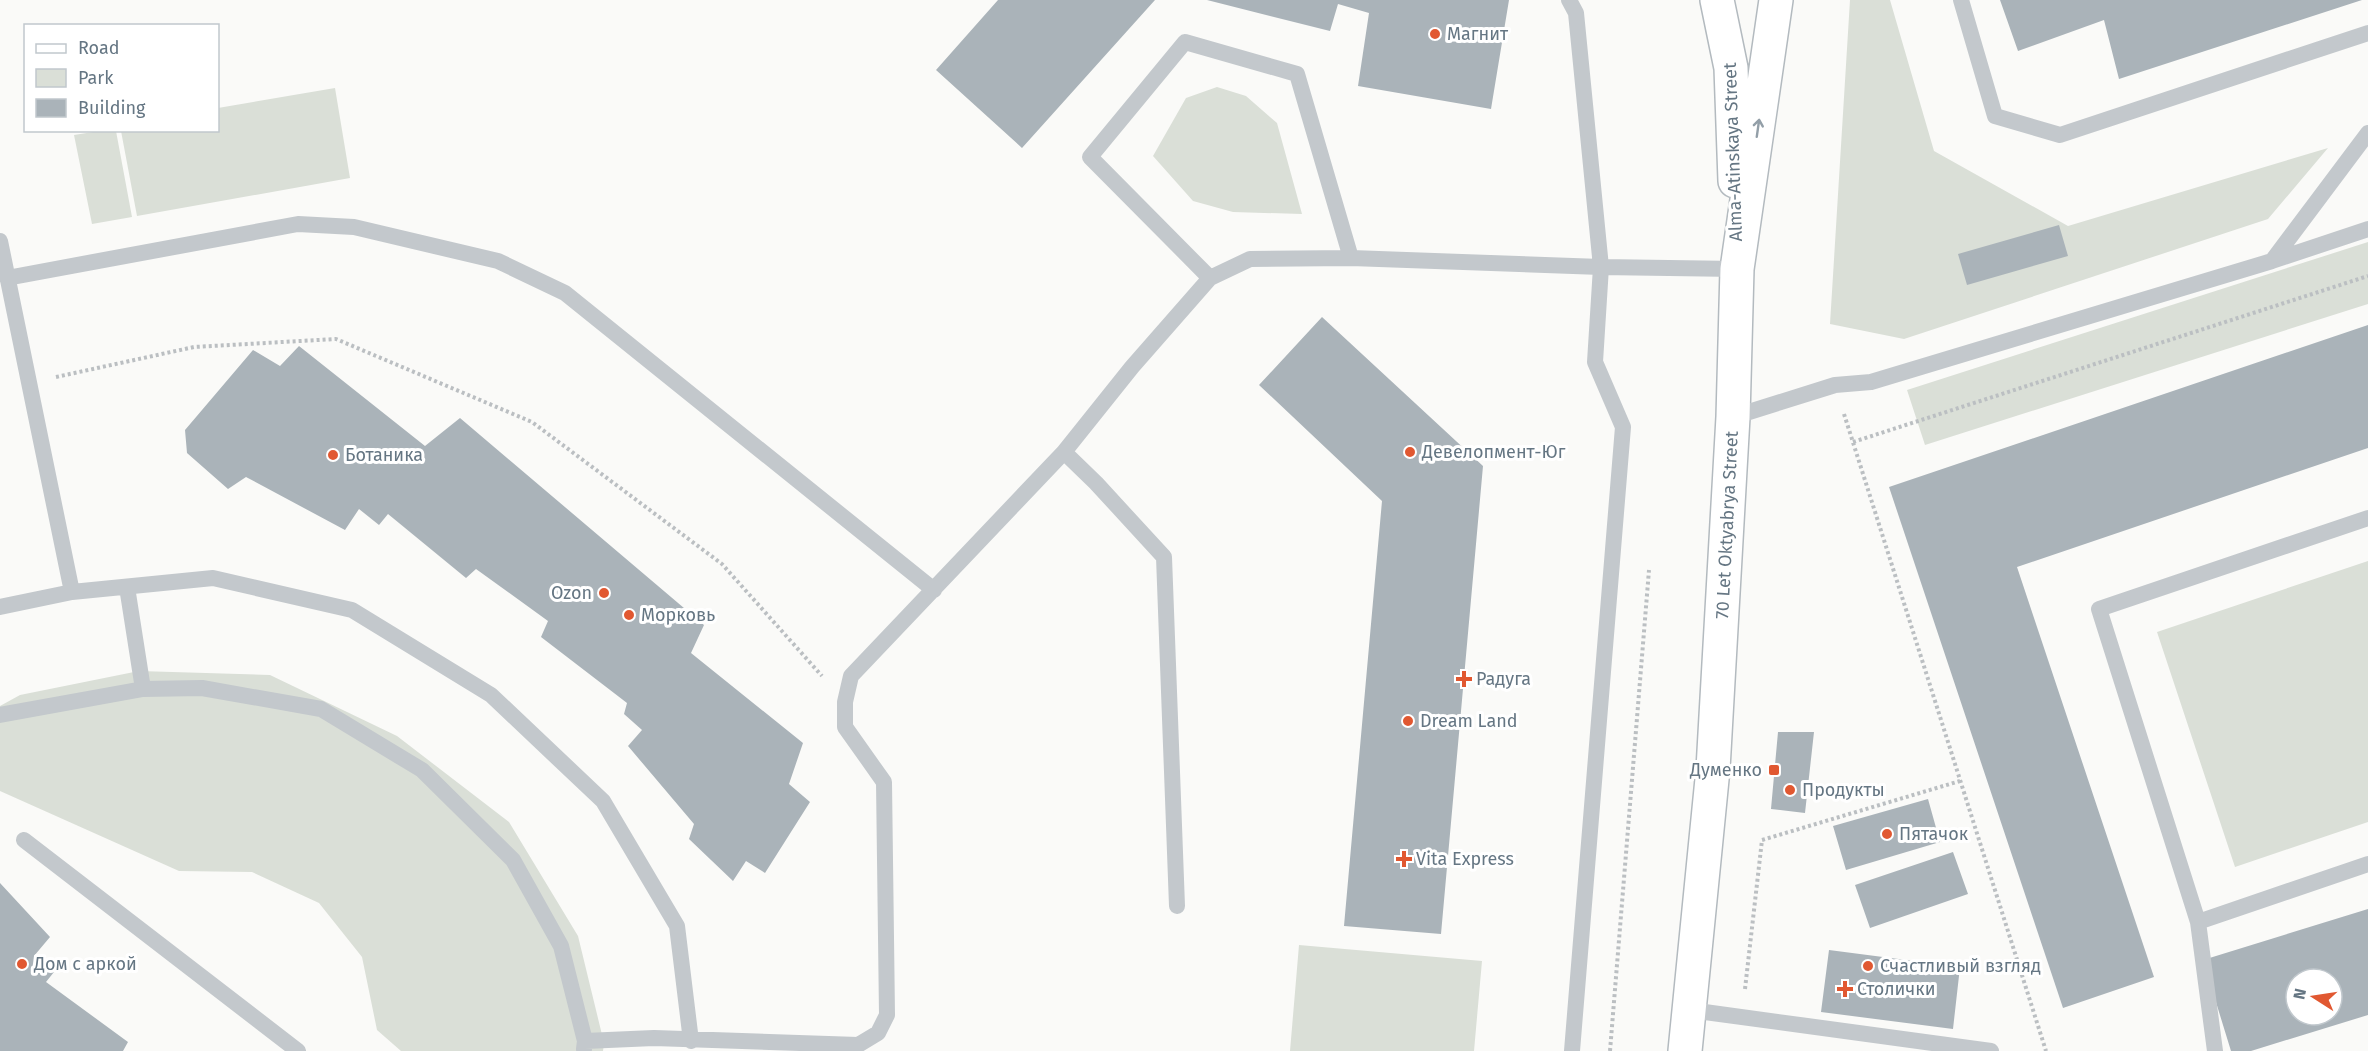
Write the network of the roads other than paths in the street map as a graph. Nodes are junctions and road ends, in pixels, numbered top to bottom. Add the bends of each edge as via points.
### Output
1 (1569, 0) edge
2 (1717, 0) edge
3 (1776, 0) edge
4 (1961, 0) edge
5 (2368, 33) edge
6 (2368, 134) edge
7 (2368, 229) edge
8 (0, 241) edge
9 (1351, 258) junction
10 (2272, 261) junction
11 (1601, 267) junction
12 (1737, 269) junction
13 (7, 278) junction
14 (1210, 278) junction
15 (1733, 417) junction
16 (1064, 452) junction
17 (2368, 518) edge
18 (127, 587) junction
19 (934, 590) junction
20 (72, 592) junction
21 (0, 607) edge
22 (143, 689) junction
23 (0, 715) edge
24 (24, 840) dead end
25 (2368, 864) edge
26 (1177, 906) dead end
27 (2198, 922) junction
28 (1690, 1010) junction
29 (691, 1041) junction
30 (654, 1045) edge
31 (585, 1046) edge
32 (298, 1051) edge
33 (1572, 1051) edge
34 (1685, 1051) edge
35 (1991, 1051) edge
36 (2215, 1051) edge

1 - 11 lane via 1576,13
2 - 12 main road, Alma-Atinskaya Street via 1731,68
12 -> 3 main road, 70 Let Oktyabrya Street
4 - 5 lane via 1995,117 2060,135
6 - 10 lane
7 - 10 lane
8 - 13 lane
9 - 11 lane
9 - 14 lane via 1251,259
9 - 14 lane via 1297,74 1185,42 1090,158
10 - 15 lane via 1871,382 1835,385
11 - 12 lane
11 - 33 lane via 1594,362 1623,427
12 - 15 main road, 70 Let Oktyabrya Street
13 - 19 lane via 298,224 354,227 498,261 565,293
13 - 20 lane
14 - 16 lane
15 - 28 main road, 70 Let Oktyabrya Street via 1713,769
16 - 19 lane
16 - 26 lane via 1164,557
17 - 27 lane via 2099,609
18 - 20 lane
18 - 22 lane
18 - 29 lane via 213,578 352,610 491,695 603,801 677,926
19 - 29 lane via 851,676 844,702 844,727 884,782 887,1015 878,1033 858,1046
20 - 21 lane
22 - 23 lane
22 - 31 lane via 202,688 321,709 422,771 513,861 561,946
24 - 32 lane
25 - 27 lane
27 - 36 lane
28 - 34 main road, 70 Let Oktyabrya Street
28 - 35 lane
29 - 30 lane
30 - 31 lane

